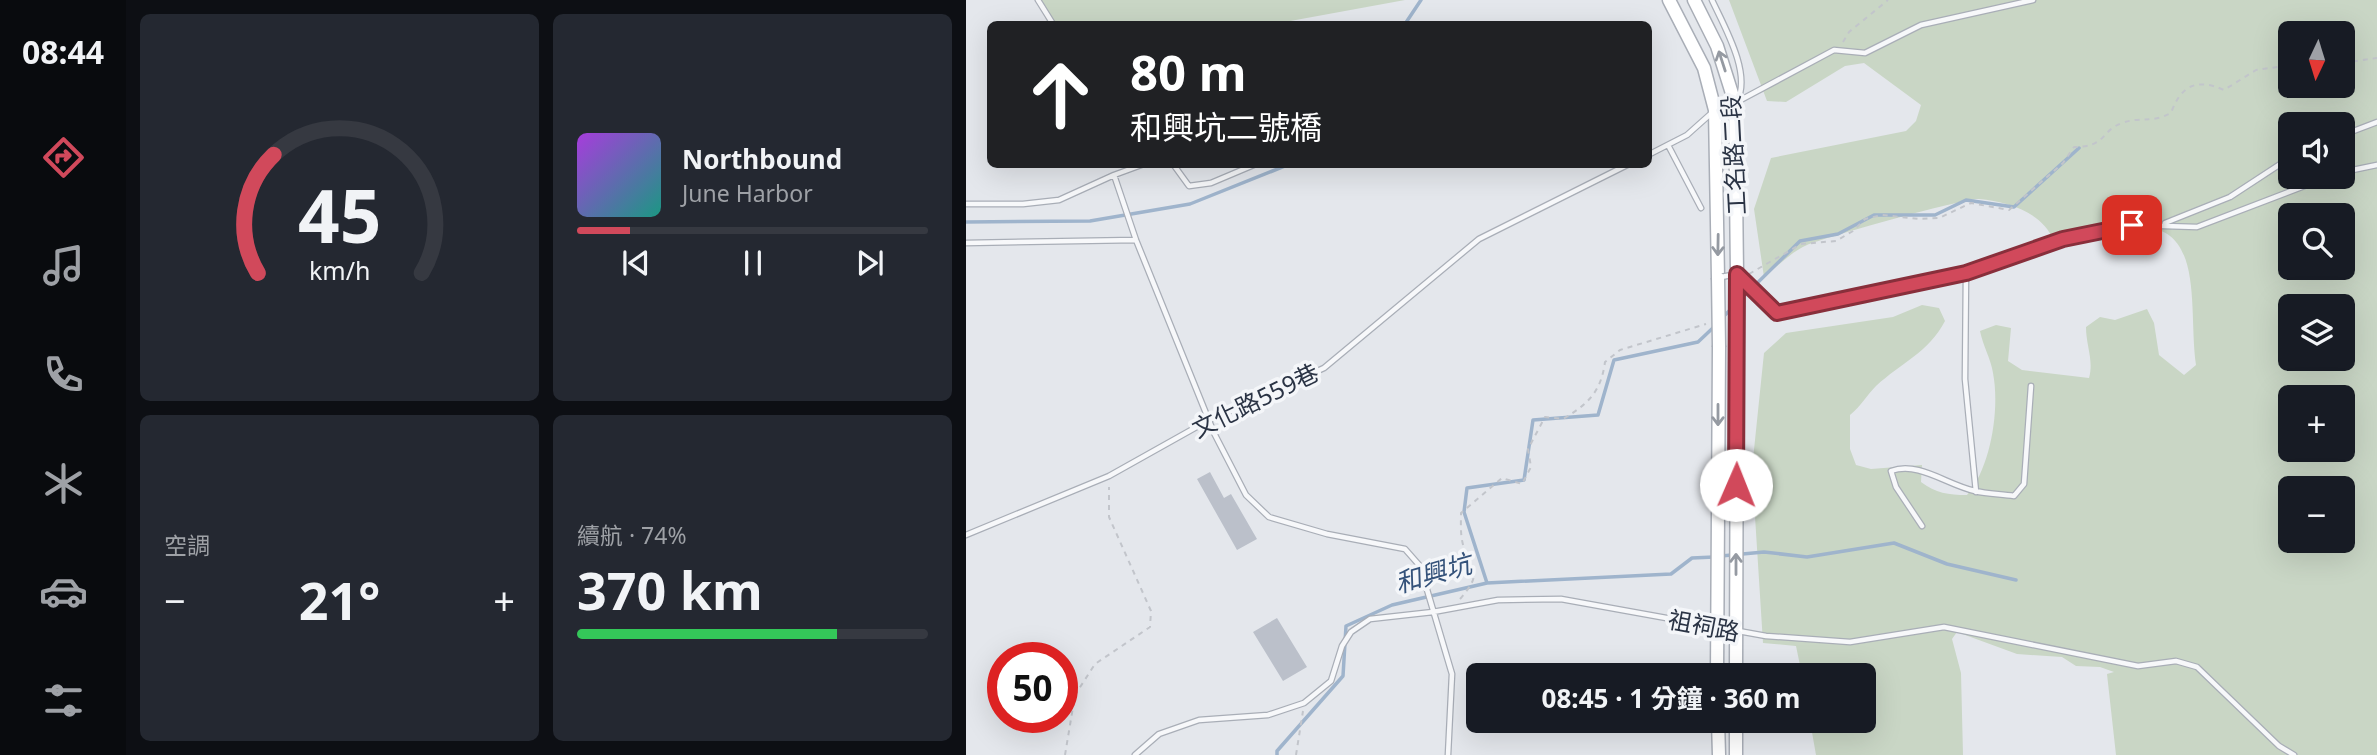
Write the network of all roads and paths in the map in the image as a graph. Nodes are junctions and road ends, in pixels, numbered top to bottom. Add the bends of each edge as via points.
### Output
1 (1038, 0) edge
2 (1669, 0) edge
3 (1695, 0) edge
4 (1712, 0) edge
5 (1888, 0) edge
6 (2033, 0) edge
7 (1051, 21) edge
8 (1839, 50) junction
9 (2377, 58) edge
10 (2356, 61) edge
11 (2278, 67) edge
12 (1735, 103) junction
13 (1715, 110) junction
14 (2377, 121) edge
15 (2355, 130) edge
16 (1668, 145) junction
17 (1652, 153) edge
18 (2377, 165) edge
19 (2278, 166) edge
20 (1133, 168) edge
21 (1176, 168) edge
22 (1247, 168) edge
23 (1621, 168) edge
24 (2355, 170) edge
25 (1114, 175) junction
26 (2297, 189) edge
27 (966, 204) edge
28 (1701, 208) dead end
29 (2162, 224) junction
30 (1136, 240) junction
31 (966, 243) edge
32 (1966, 273) junction
33 (1741, 275) junction
34 (1718, 278) junction
35 (1707, 313) dead end
36 (2031, 386) dead end
37 (1209, 420) junction
38 (1109, 477) junction
39 (1976, 492) junction
40 (1922, 526) dead end
41 (966, 534) edge
42 (1449, 609) junction
43 (1433, 612) junction
44 (1717, 629) junction
45 (1735, 633) junction
46 (1717, 663) edge
47 (1735, 663) edge
48 (1304, 703) junction
49 (1718, 733) edge
50 (1736, 733) edge
51 (1065, 755) edge
52 (1135, 755) edge
53 (1296, 755) edge
54 (1448, 755) edge
55 (1718, 755) edge
56 (1736, 755) edge
57 (2294, 755) edge

1 - 7 lane
2 - 13 main road, 工名路二段 via 1704,68
12 -> 3 main road, 工名路二段 via 1717,46
4 - 12 lane via 1736,51 1741,92
5 - 8 path via 1849,32
6 - 8 lane via 1921,25 1865,53
8 - 12 lane
9 - 10 path
11 - 33 path via 2256,70 2224,90 2207,82 2193,85 2177,97 2171,113 2154,122 2119,124 2091,147 2074,147 2063,163 2009,210 1971,203 1939,218 1882,215 1865,219 1836,240 1801,244
12 - 13 lane
12 - 33 main road, 工名路二段
13 - 16 lane via 1688,135
13 -> 34 main road, 工名路二段
14 - 15 lane
16 - 17 lane
16 - 28 lane
18 - 24 lane
19 - 29 lane via 2230,197
20 - 25 lane
21 - 22 lane via 1189,186 1211,183
23 - 37 lane, 文化路559巷 via 1479,239 1324,368
25 - 27 lane via 1059,200
25 - 30 lane
26 - 29 lane via 2197,227
29 - 32 lane via 2132,225 2063,239
30 - 31 lane
30 - 37 lane
32 - 33 lane, bridge via 1777,313
32 - 39 lane via 1965,379
33 - 34 lane, bridge
45 -> 33 main road, 工名路二段, bridge
34 -> 44 main road, 工名路二段, bridge
35 - 42 path via 1706,325 1620,350 1605,362 1594,397 1563,419 1545,417 1528,449 1531,467 1522,484 1502,478 1461,513 1461,536 1474,566 1473,584
36 - 39 lane via 2024,484 2014,496
37 - 38 lane, 文化路559巷
37 - 43 lane via 1246,495 1269,517 1405,549 1420,566
38 - 41 lane, 文化路559巷
38 - 51 path via 1109,517 1151,611 1150,628 1094,664 1075,695
39 - 40 lane via 1918,469 1891,471 1896,487
42 - 43 lane, 祖祠路
42 - 44 lane, 祖祠路 via 1498,600 1561,599
43 - 48 lane, 祖祠路 via 1370,619 1351,632 1331,681
43 - 54 lane via 1452,674
44 - 45 lane, 祖祠路
44 - 46 main road
45 - 47 main road
45 - 57 lane, 祖祠路 via 1850,642 1944,627 2138,666 2176,660 2197,667
48 - 52 lane, 祖祠路 via 1268,715 1199,720 1159,734
48 - 53 path
49 - 55 main road
50 - 56 main road

